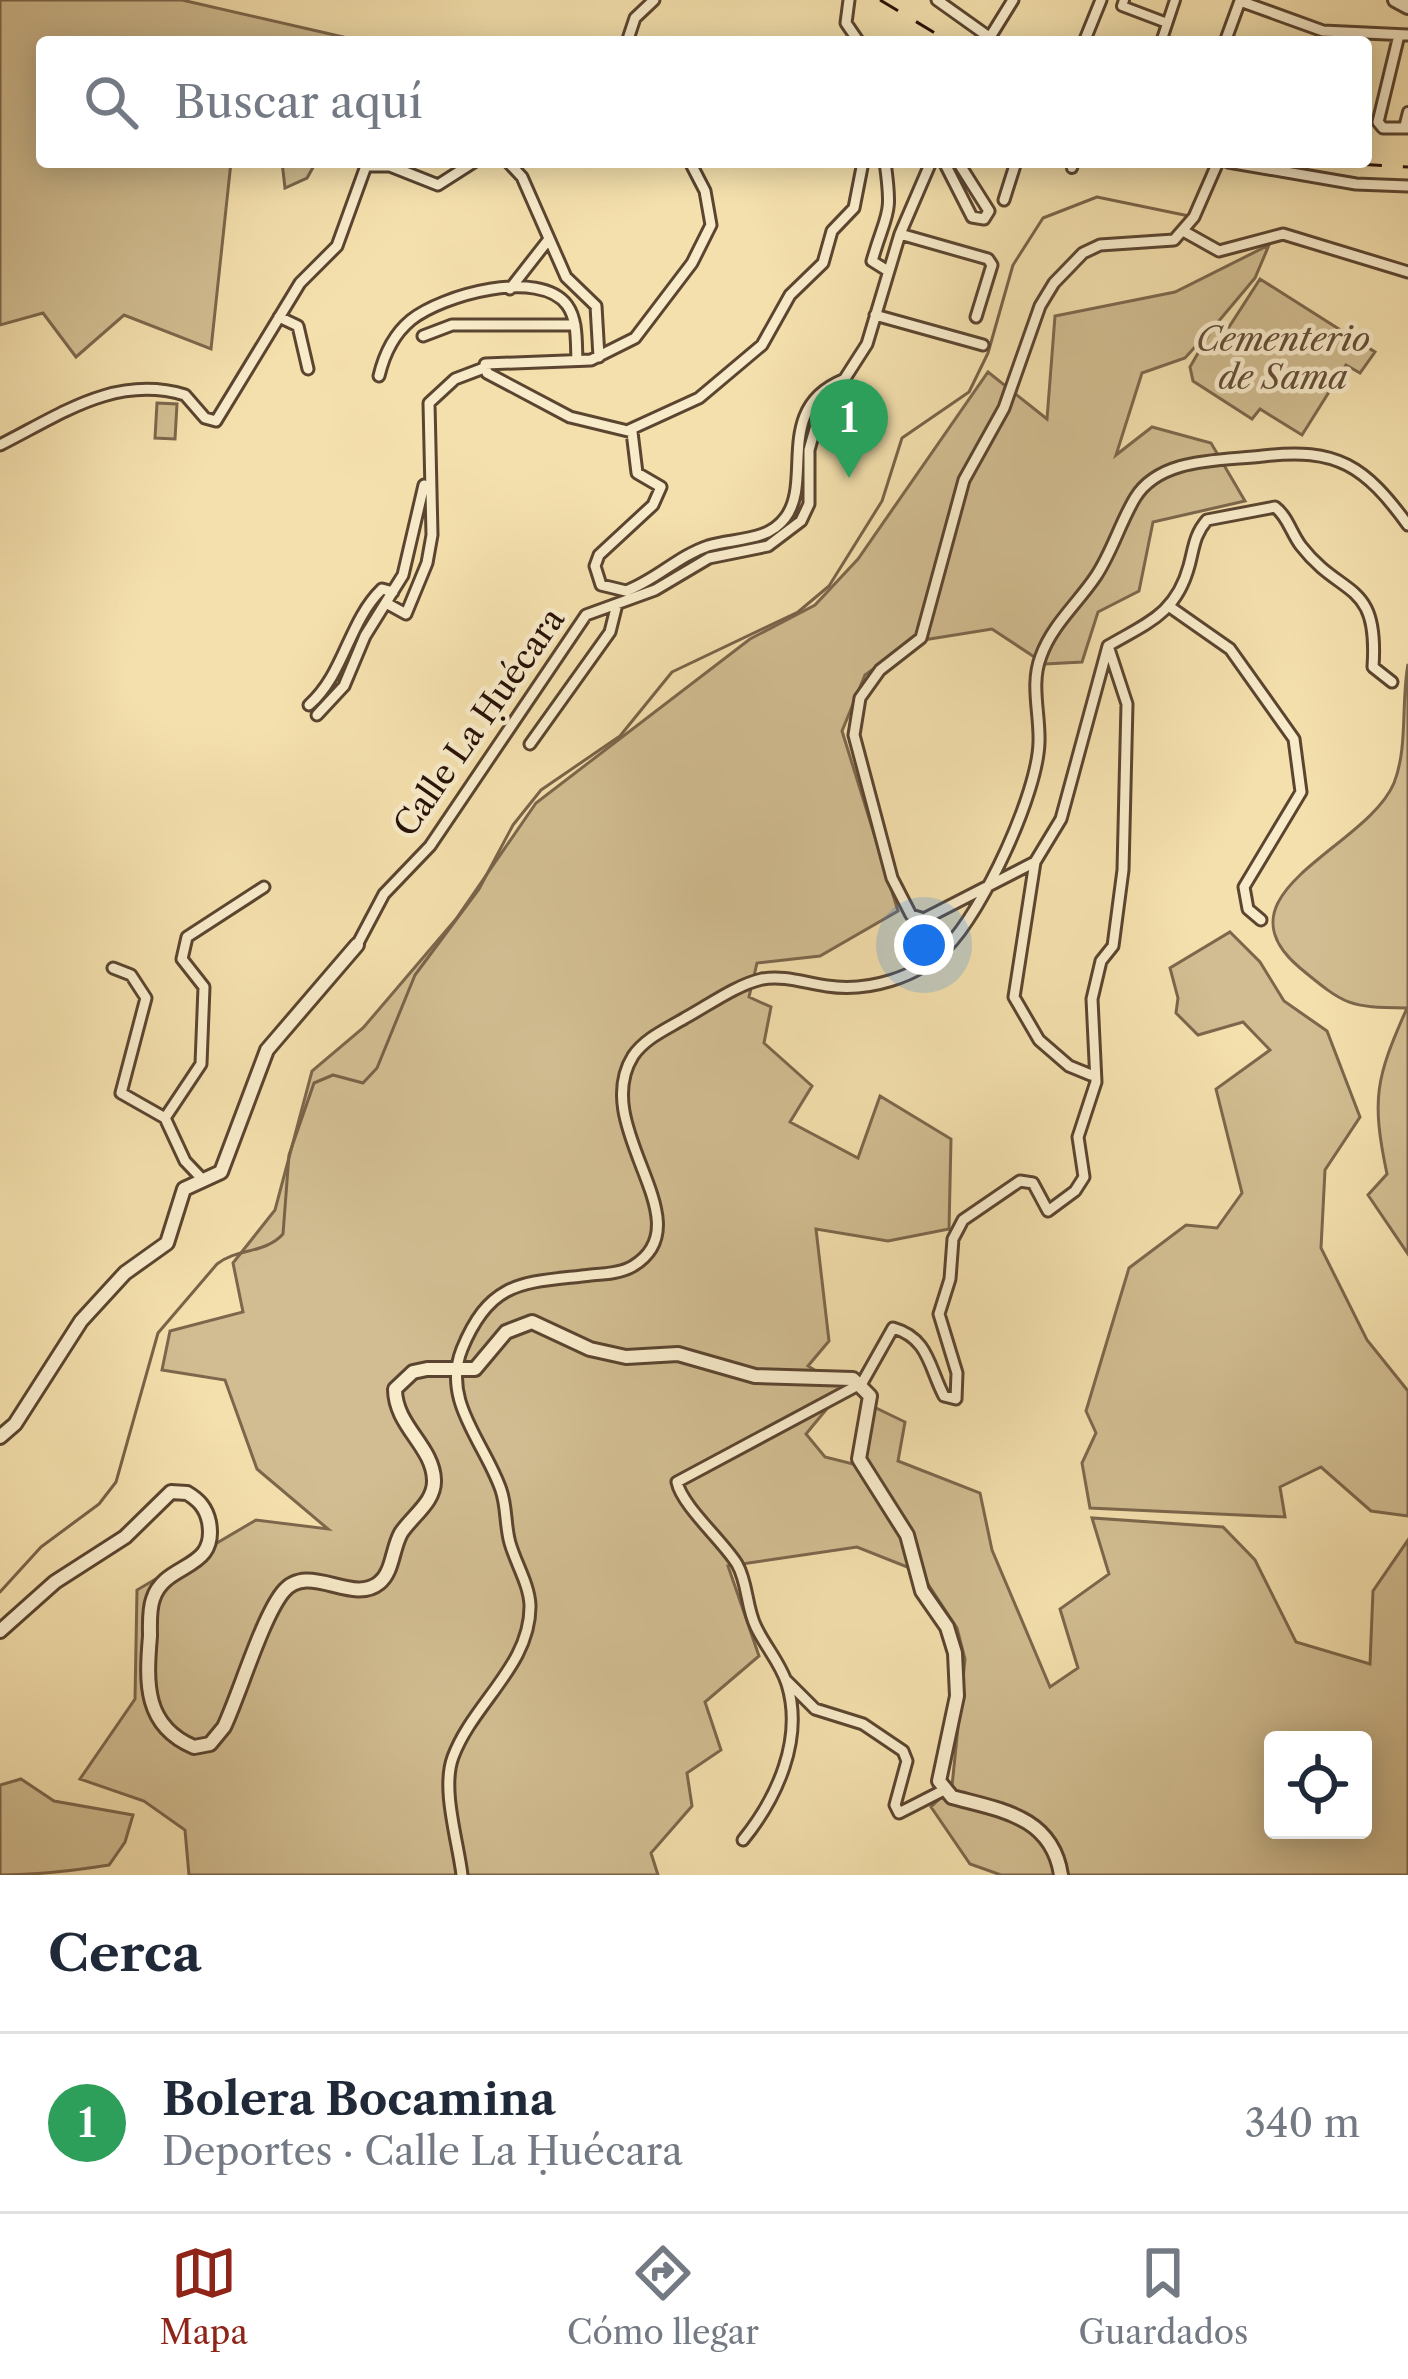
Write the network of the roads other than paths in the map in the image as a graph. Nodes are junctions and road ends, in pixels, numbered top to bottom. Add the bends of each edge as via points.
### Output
1 (654, 0) edge
2 (849, 0) edge
3 (937, 0) edge
4 (1101, 0) edge
5 (1124, 0) edge
6 (1175, 0) edge
7 (1239, 0) edge
8 (1395, 0) edge
9 (1010, 1) edge
10 (1264, 4) edge
11 (1408, 7) edge
12 (1167, 23) junction
13 (1403, 35) edge
14 (629, 36) edge
15 (855, 36) edge
16 (984, 36) edge
17 (993, 36) edge
18 (1086, 36) edge
19 (1163, 36) edge
20 (1227, 36) edge
21 (1319, 36) edge
22 (1362, 36) edge
23 (1408, 112) edge
24 (1406, 128) edge
25 (365, 168) edge
26 (395, 168) edge
27 (465, 168) edge
28 (512, 168) edge
29 (692, 168) edge
30 (862, 168) edge
31 (887, 168) edge
32 (928, 168) edge
33 (947, 168) edge
34 (962, 168) edge
35 (1014, 168) edge
36 (1215, 168) edge
37 (1263, 168) edge
38 (1408, 186) edge
39 (1004, 200) dead end
40 (1185, 232) junction
41 (900, 234) junction
42 (549, 239) junction
43 (888, 271) junction
44 (1408, 272) edge
45 (510, 289) junction
46 (874, 315) junction
47 (279, 316) junction
48 (976, 316) dead end
49 (575, 325) junction
50 (423, 336) dead end
51 (983, 345) dead end
52 (599, 356) junction
53 (577, 360) junction
54 (484, 368) junction
55 (308, 369) dead end
56 (379, 376) dead end
57 (844, 380) junction
58 (629, 430) junction
59 (0, 445) edge
60 (427, 474) junction
61 (1408, 525) edge
62 (393, 592) junction
63 (386, 603) junction
64 (616, 604) junction
65 (1170, 607) junction
66 (1108, 646) junction
67 (1392, 682) dead end
68 (309, 705) dead end
69 (317, 715) dead end
70 (530, 744) dead end
71 (1035, 862) junction
72 (264, 887) dead end
73 (984, 889) junction
74 (1261, 920) dead end
75 (357, 945) joint
76 (113, 968) dead end
77 (1091, 1075) junction
78 (166, 1118) junction
79 (204, 1181) junction
80 (456, 1371) junction
81 (862, 1383) junction
82 (0, 1437) edge
83 (0, 1630) edge
84 (787, 1681) junction
85 (944, 1790) junction
86 (743, 1840) dead end
87 (462, 1875) edge
88 (1061, 1875) edge

1 - 14 street
2 - 15 street via 846,23
3 - 16 street
4 - 18 street
5 - 12 street
6 - 12 street
7 - 10 street
7 - 20 street
8 - 11 street
9 - 17 street
10 - 21 street
12 - 19 street
13 - 22 street
13 - 24 street via 1378,122
23 - 24 street
25 - 47 street via 337,246
26 - 27 street via 438,185
28 - 42 street
29 - 52 street via 711,217 704,245 635,338
30 - 58 street via 854,208 832,231 823,263 790,295 762,345 699,398
31 - 43 street via 890,214 872,261
32 - 41 street, Calle La Ḥuécara
33 - 34 street via 971,217 984,219 989,212
35 - 39 street
36 - 40 street
37 - 38 street
40 - 44 street via 1219,251 1296,236
40 - 73 street via 1158,243 1100,244 1054,283 1004,408 964,480 921,638 860,698 854,735 904,906 923,919
41 - 43 street, Calle La Ḥuécara
41 - 48 street via 988,259
42 - 45 street
42 - 52 street via 566,277 596,306
43 - 46 street, Calle La Ḥuécara
45 - 49 street via 553,292
45 - 56 street via 424,311 391,343
46 - 51 street
46 - 57 street, Calle La Ḥuécara
47 - 55 street via 298,326
47 - 59 street via 216,421 185,394 127,391 82,399
49 - 50 street via 452,325
49 - 53 street
52 - 53 street
53 - 54 street via 489,361
54 - 58 street via 570,417
54 - 60 street via 455,379 429,403
57 - 58 street via 809,412 797,442 790,510 775,529 707,547 616,592 596,576 598,555 653,505 661,487 637,473
57 - 64 street, Calle La Ḥuécara via 817,422 809,504 788,536 710,558
60 - 62 street
60 - 63 street via 427,562 406,614
61 - 73 street via 1372,480 1319,453 1159,474 1138,493 1099,571 1040,657 1036,768
62 - 63 street
62 - 68 street via 375,596 329,688
63 - 69 street via 344,686
64 - 70 street, Calle La Ḥuécara via 610,632
64 - 75 street, Calle La Ḥuécara via 592,610 579,624 430,846 384,894
65 - 66 street
65 - 67 street via 1203,524 1275,507 1309,554 1353,587 1375,632 1373,668
65 - 74 street via 1229,650 1294,739 1301,792 1244,887 1248,909
66 - 71 street via 1061,819
66 - 77 street via 1127,704 1124,870 1113,946 1094,988
71 - 73 street
71 - 77 street via 1014,998 1039,1040
72 - 78 street via 187,937 182,959 204,987 201,1064
73 - 80 street via 946,948 918,969 857,987 767,977 650,1038 622,1087 622,1118 658,1208 659,1232 631,1269 519,1283 496,1294
75 - 79 street via 267,1050 235,1146 221,1172
76 - 78 street via 131,974 146,998 122,1093
77 - 81 street via 1096,1082 1078,1137 1081,1185 1048,1211 1033,1183 1020,1180 956,1231 939,1314 957,1372 956,1400 944,1396 917,1341 893,1328
78 - 79 street
79 - 82 street via 184,1189 166,1243 124,1273 81,1321
80 - 81 street via 475,1369 506,1331 532,1322 626,1357 678,1354 755,1376
80 - 83 street via 413,1372 394,1389 399,1418 435,1486 402,1532 387,1573 370,1588 306,1580 284,1591 210,1744 194,1748 168,1733 146,1687 152,1600 203,1559 211,1539 208,1515 187,1492 171,1492 125,1537
80 - 87 street via 460,1406 500,1487 530,1598 527,1639 451,1760
81 - 84 street via 677,1482 740,1568 753,1621
81 - 85 street via 871,1405 859,1460 908,1534 922,1592 955,1653 957,1696 940,1759
84 - 85 street via 815,1709 863,1724 903,1751 899,1813
84 - 86 street via 794,1717 788,1758
85 - 88 street via 1007,1808 1035,1826

